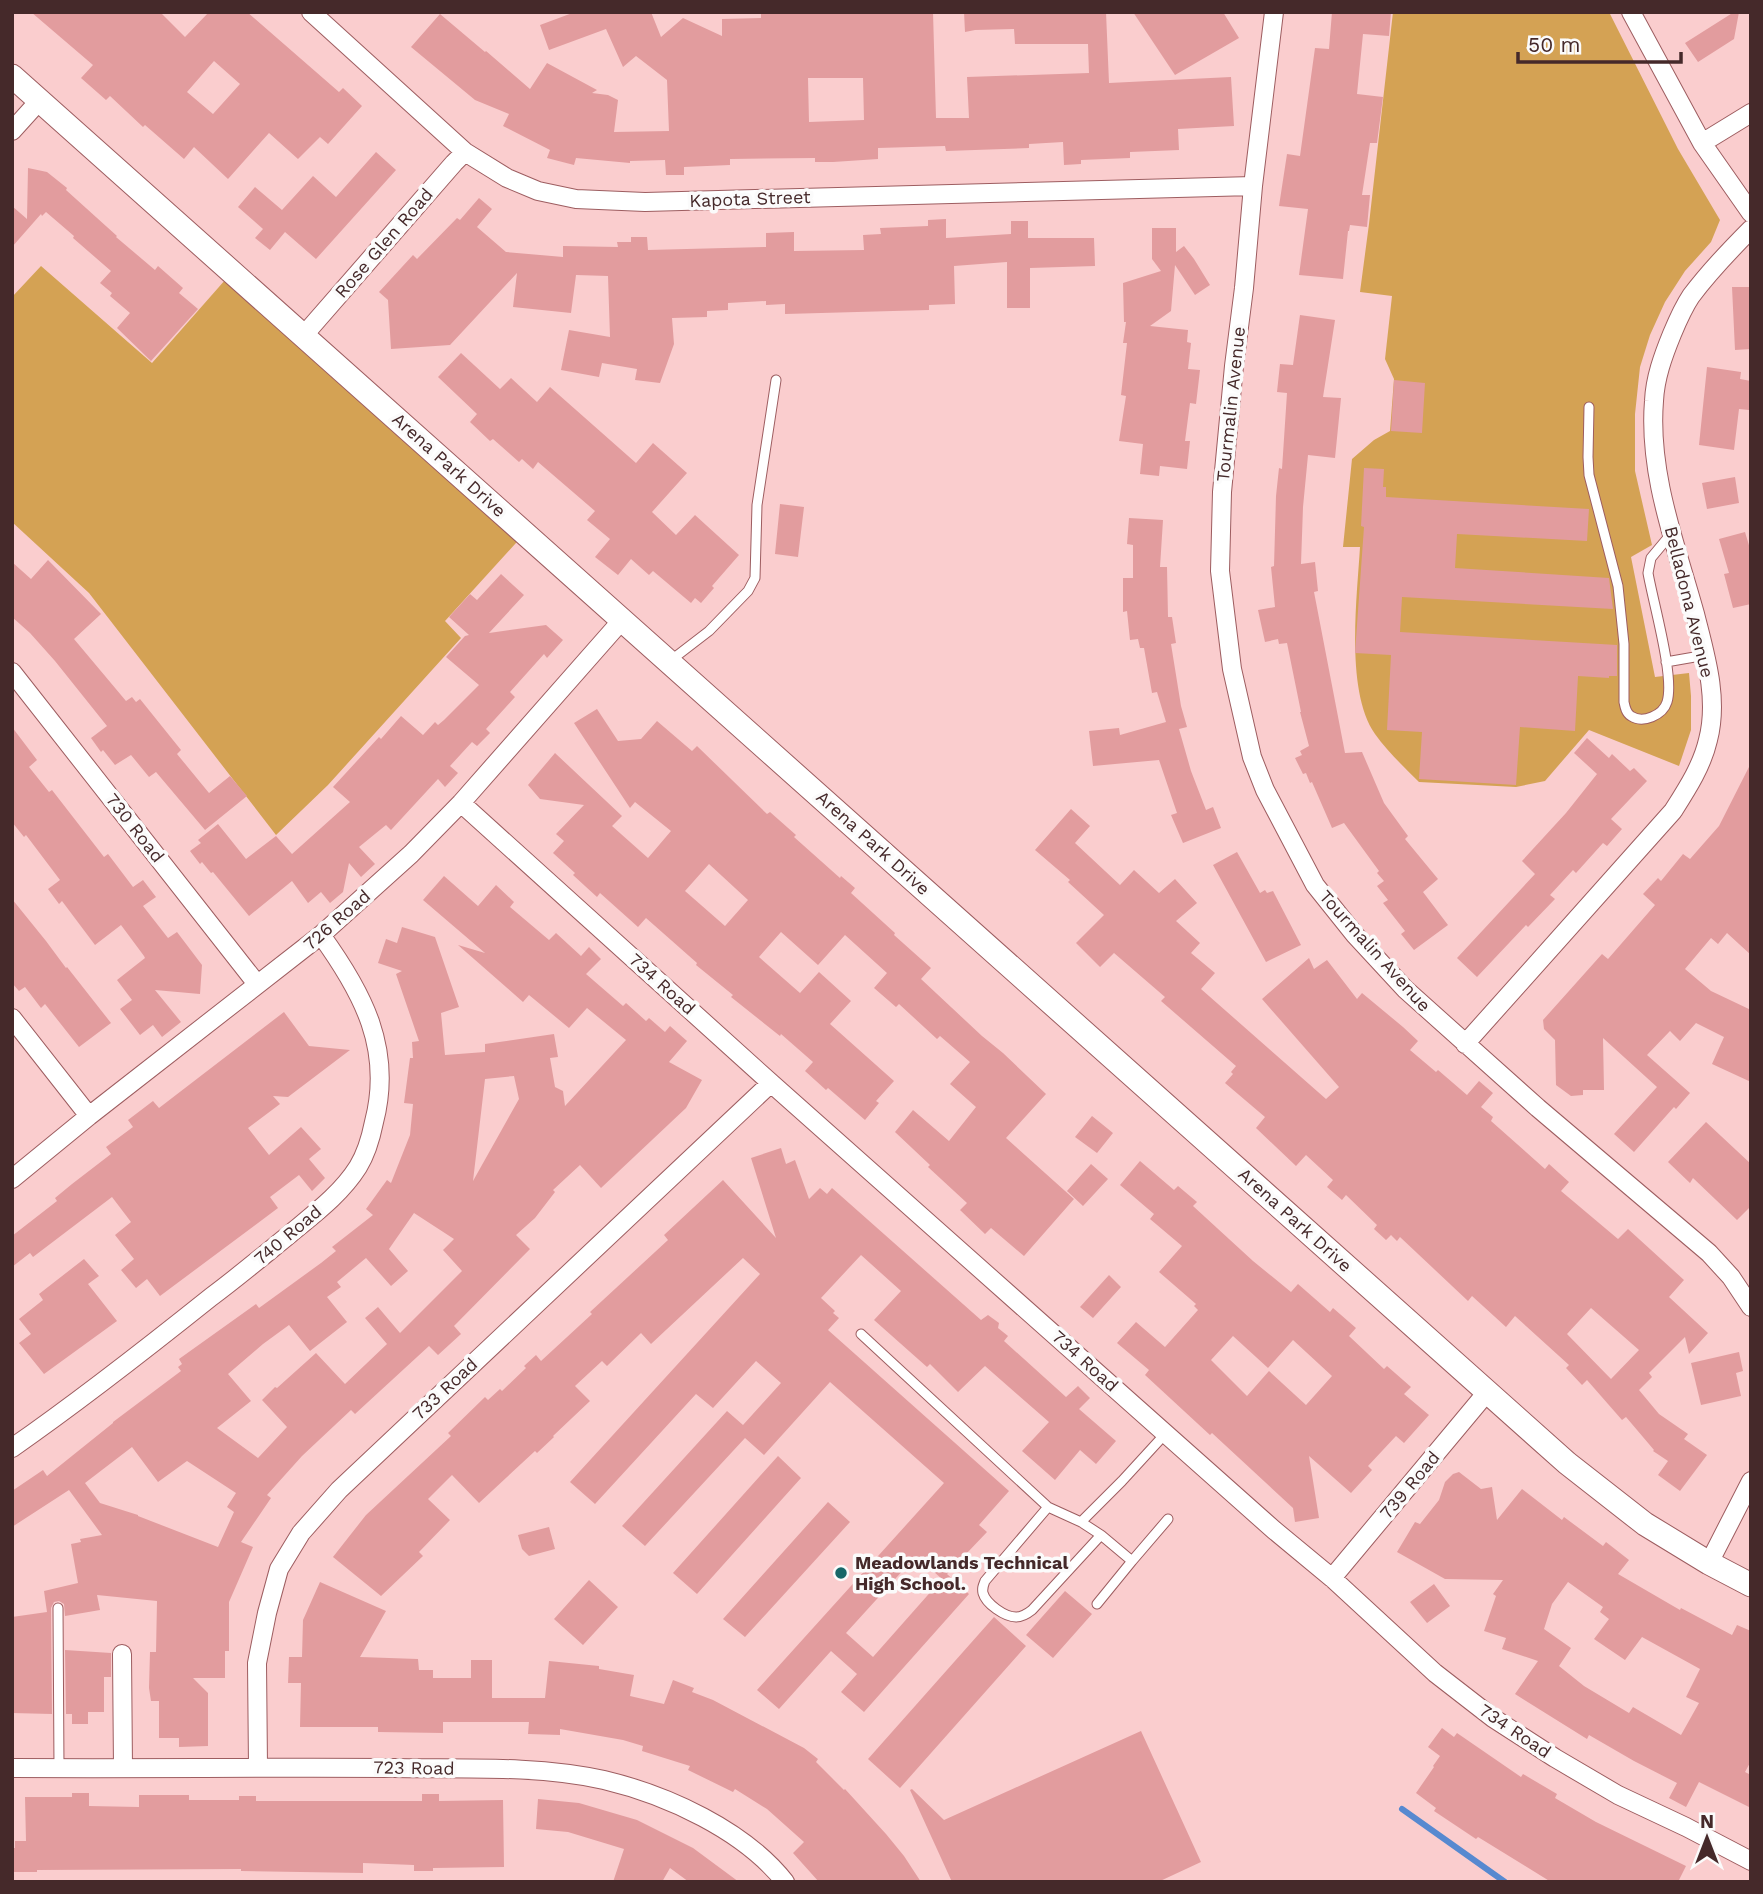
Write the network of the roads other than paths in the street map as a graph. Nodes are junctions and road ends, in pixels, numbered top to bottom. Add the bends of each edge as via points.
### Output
1 (311, 12) edge
2 (1275, 12) edge
3 (1631, 12) edge
4 (12, 76) edge
5 (40, 100) junction
6 (1751, 113) edge
7 (12, 131) edge
8 (1702, 143) junction
9 (465, 152) junction
10 (1253, 186) junction
11 (1751, 213) edge
12 (1751, 229) edge
13 (304, 335) junction
14 (776, 380) dead end
15 (1589, 407) dead end
16 (1672, 532) junction
17 (623, 619) junction
18 (1706, 655) junction
19 (670, 661) junction
20 (1666, 662) junction
21 (12, 671) edge
22 (461, 803) junction
23 (321, 935) junction
24 (257, 984) junction
25 (12, 1018) edge
26 (1465, 1044) junction
27 (771, 1083) junction
28 (89, 1116) junction
29 (12, 1179) edge
30 (1751, 1307) edge
31 (860, 1334) dead end
32 (1488, 1391) junction
33 (1166, 1433) junction
34 (12, 1448) edge
35 (1751, 1481) edge
36 (1048, 1507) junction
37 (1168, 1519) dead end
38 (1082, 1522) junction
39 (1101, 1535) junction
40 (1132, 1561) junction
41 (1709, 1563) junction
42 (1332, 1578) junction
43 (1751, 1586) edge
44 (1097, 1605) dead end
45 (58, 1608) dead end
46 (122, 1654) dead end
47 (258, 1767) junction
48 (12, 1768) edge
49 (59, 1768) junction
50 (123, 1768) junction
51 (1751, 1861) edge
52 (785, 1882) edge

1 - 9 street, Kapota Street
2 - 10 street, Tourmalin Avenue
3 - 8 street
4 - 5 street, Arena Park Drive
5 - 7 street
5 - 13 street, Arena Park Drive
6 - 8 street
8 - 11 street
9 - 10 street, Kapota Street via 538,191 576,199 659,202
9 - 13 street, Rose Glen Road
10 - 26 street, Tourmalin Avenue via 1222,492 1220,571 1240,709 1265,790 1315,885 1405,989
12 - 16 street, Belladona Avenue via 1689,298 1659,367 1654,400 1656,463
13 - 17 street, Arena Park Drive
14 - 19 lane via 757,505 755,578 709,631
15 - 20 lane via 1590,475 1618,586 1624,702 1630,716 1653,718 1664,709
16 - 18 street, Belladona Avenue
16 - 20 lane via 1651,558 1648,573
17 - 19 street, Arena Park Drive
17 - 22 street, 726 Road
18 - 20 lane
18 - 26 street, Belladona Avenue via 1711,685 1709,738 1673,811
19 - 32 street, Arena Park Drive
21 - 24 street, 730 Road
22 - 23 street, 726 Road
22 - 27 street, 734 Road
23 - 24 street, 726 Road
23 - 34 street, 740 Road via 361,997 378,1051 379,1103 359,1166 331,1200 237,1277 77,1403
24 - 28 street, 726 Road
25 - 28 street
26 - 30 street, Tourmalin Avenue via 1709,1253
27 - 33 street, 734 Road
27 - 47 street, 733 Road via 339,1490 301,1533 279,1569 257,1663
28 - 29 street, 726 Road
31 - 36 lane
32 - 41 street, Arena Park Drive via 1567,1463 1646,1524
32 - 42 street, 739 Road
33 - 38 lane
33 - 42 street, 734 Road
35 - 41 street
36 - 38 lane
36 - 39 lane via 985,1581 986,1598 1001,1612 1014,1617 1032,1610
37 - 40 lane
38 - 39 lane
39 - 40 lane
40 - 44 lane
41 - 43 street, Arena Park Drive
42 - 51 street, 734 Road via 1435,1673 1493,1718 1618,1794
45 - 49 lane
46 - 50 street
47 - 50 street, 723 Road
47 - 52 street, 723 Road via 490,1769 601,1780 645,1791 687,1809 740,1840
48 - 49 street, 723 Road
49 - 50 street, 723 Road

